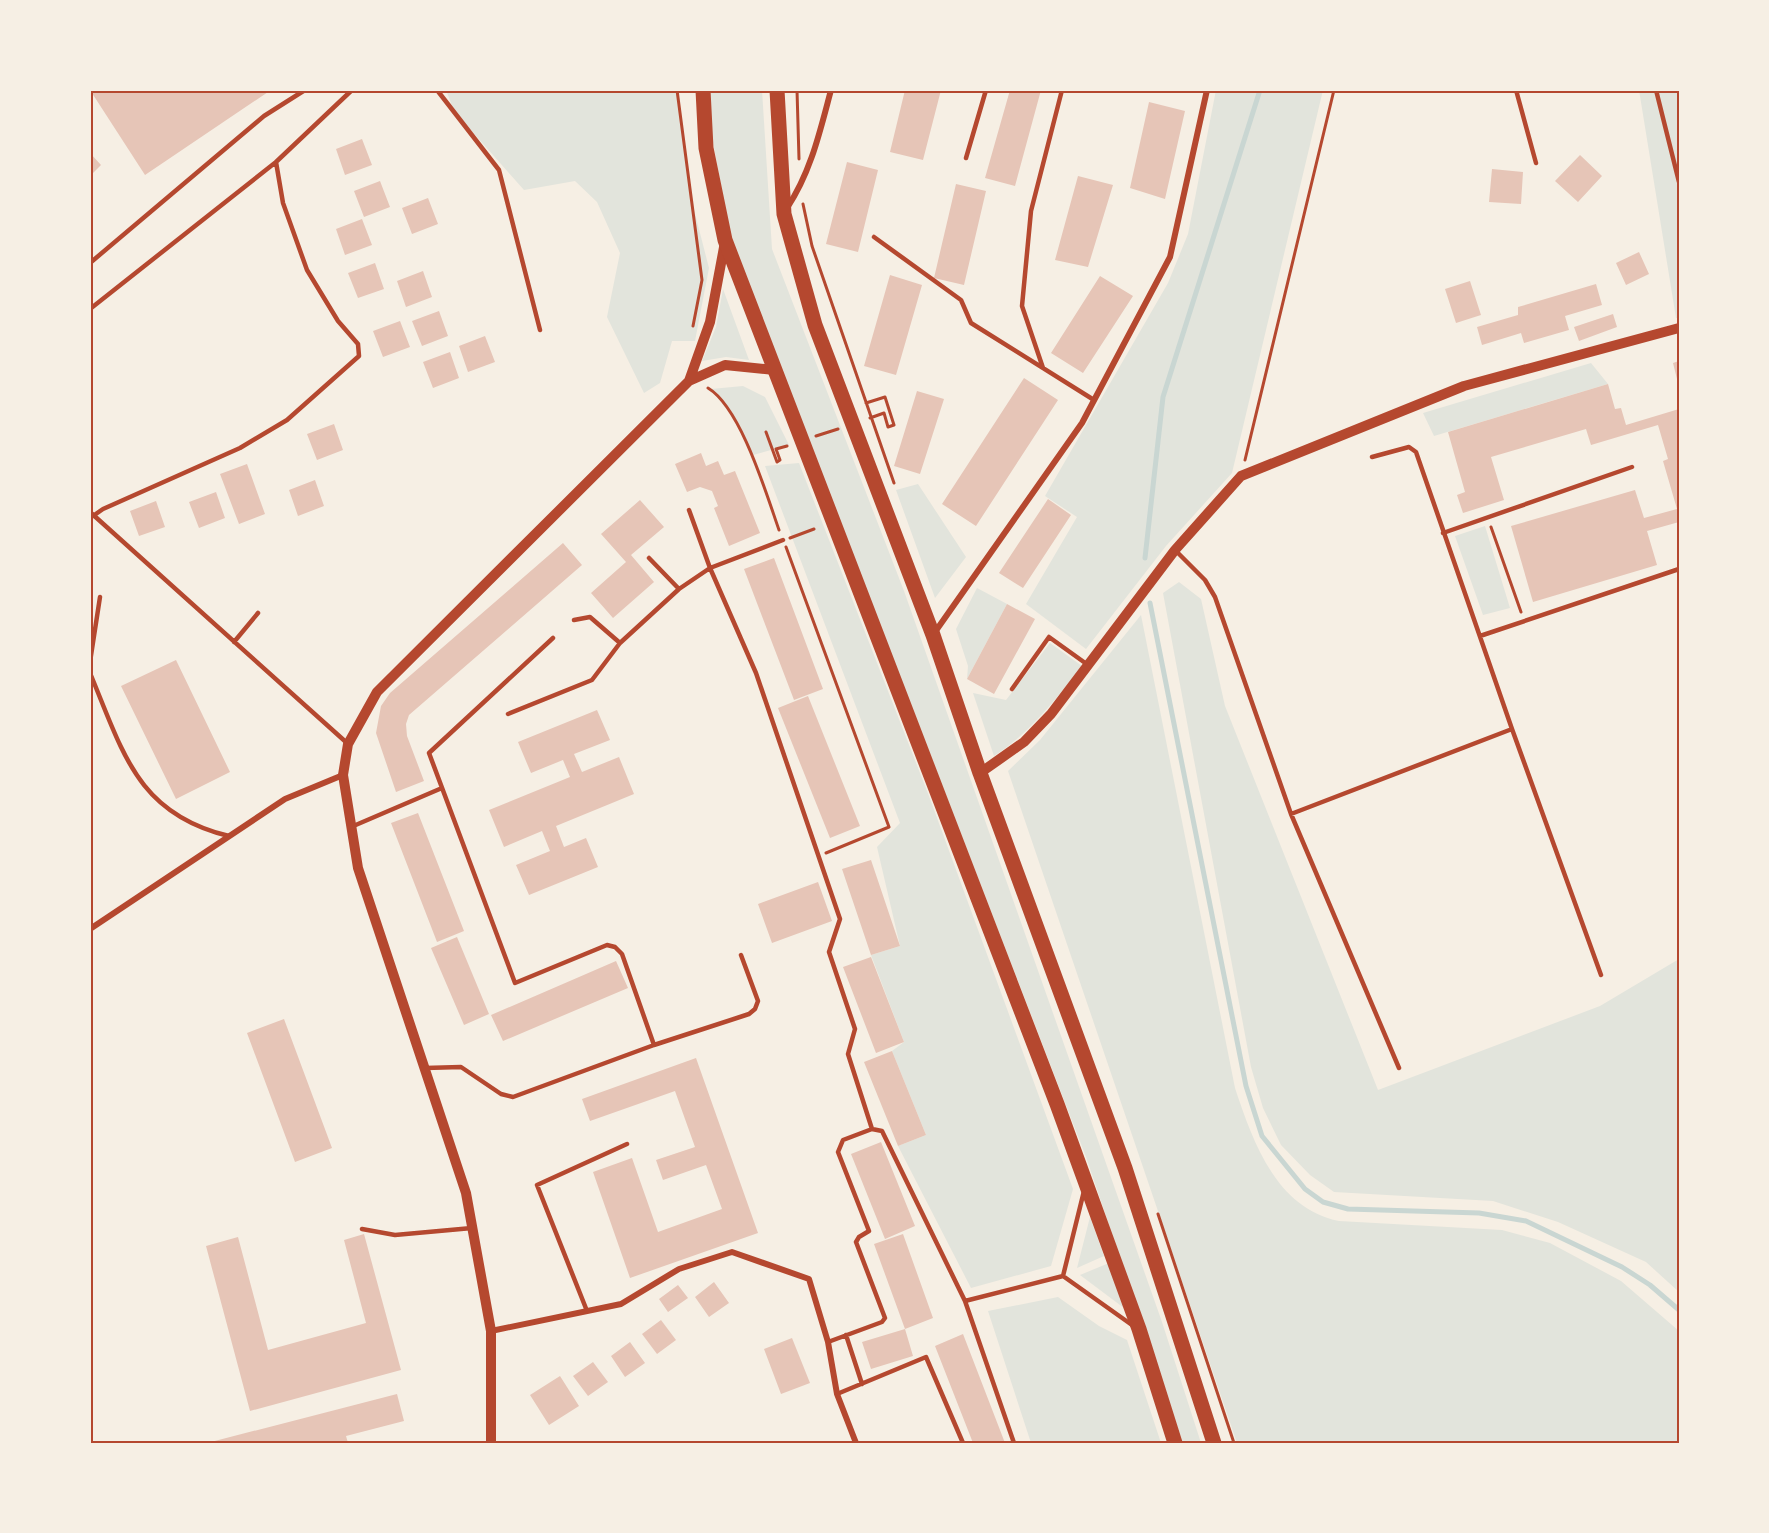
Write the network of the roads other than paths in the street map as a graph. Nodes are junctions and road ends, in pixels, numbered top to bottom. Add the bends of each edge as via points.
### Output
1 (304, 90) edge
2 (352, 90) edge
3 (437, 90) edge
4 (703, 90) edge
5 (777, 90) edge
6 (831, 90) edge
7 (986, 90) edge
8 (1062, 90) edge
9 (1207, 90) edge
10 (1516, 90) edge
11 (1656, 90) edge
12 (966, 158) dead end
13 (276, 162) junction
14 (1536, 163) dead end
15 (1679, 182) edge
16 (784, 214) junction
17 (874, 237) dead end
18 (725, 240) junction
19 (90, 263) edge
20 (90, 309) edge
21 (1679, 328) edge
22 (540, 330) dead end
23 (1043, 368) junction
24 (774, 370) junction
25 (689, 381) junction
26 (1094, 400) junction
27 (1372, 457) dead end
28 (1632, 467) dead end
29 (689, 510) dead end
30 (92, 514) edge
31 (1443, 533) junction
32 (783, 540) road end
33 (1175, 550) junction
34 (650, 558) dead end
35 (710, 568) junction
36 (1679, 569) edge
37 (679, 589) junction
38 (100, 597) dead end
39 (258, 613) dead end
40 (574, 620) dead end
41 (933, 635) junction
42 (1480, 636) junction
43 (553, 638) dead end
44 (234, 642) junction
45 (620, 643) junction
46 (90, 663) edge
47 (1088, 665) junction
48 (90, 673) edge
49 (1012, 689) dead end
50 (508, 714) dead end
51 (1512, 729) junction
52 (348, 744) junction
53 (980, 773) junction
54 (343, 775) junction
55 (442, 788) junction
56 (1291, 814) junction
57 (351, 827) junction
58 (229, 836) junction
59 (90, 929) edge
60 (741, 955) dead end
61 (1601, 975) dead end
62 (654, 1045) junction
63 (425, 1068) junction
64 (1399, 1068) dead end
65 (872, 1129) junction
66 (627, 1144) dead end
67 (1086, 1183) junction
68 (472, 1228) junction
69 (362, 1229) dead end
70 (1063, 1276) junction
71 (965, 1302) junction
72 (587, 1311) junction
73 (1139, 1329) junction
74 (491, 1331) junction
75 (846, 1335) junction
76 (828, 1342) junction
77 (862, 1384) junction
78 (837, 1394) junction
79 (491, 1443) edge
80 (856, 1443) edge
81 (963, 1443) edge
82 (1014, 1443) edge
83 (1175, 1443) edge
84 (1214, 1443) edge

1 - 19 lane via 264,116
2 - 13 lane
3 - 22 lane via 499,170
4 - 18 main road via 706,148
5 - 16 main road
6 - 16 street via 810,163
7 - 12 lane
8 - 23 lane via 1031,212 1022,306
9 - 26 street via 1170,257
10 - 14 lane
11 - 15 lane
13 - 20 lane
13 - 30 lane via 283,203 307,270 338,321 358,344 359,356 287,420 240,448
16 - 41 main road via 816,325
17 - 23 lane via 961,300 971,323
18 - 24 main road
18 - 25 street via 710,322
21 - 33 street via 1464,387 1241,476
23 - 26 lane
24 - 25 street via 725,365
24 - 67 main road
25 - 52 street via 377,692
26 - 41 street via 1082,423
27 - 31 lane via 1414,449
28 - 31 lane
29 - 35 lane
30 - 44 lane
31 - 42 lane
32 - 35 lane
33 - 47 street
33 - 56 lane via 1205,580 1215,597
34 - 37 lane
35 - 37 lane
35 - 65 lane via 756,673 840,919 829,952 855,1029 848,1054
36 - 42 lane
37 - 45 lane
38 - 46 lane
39 - 44 lane
40 - 45 lane via 590,617
41 - 53 main road
42 - 51 lane
43 - 55 lane via 429,753
44 - 52 lane
45 - 50 lane via 592,680
47 - 49 lane via 1049,637
47 - 53 street via 1024,742
48 - 58 lane via 126,760 150,795 179,819 202,830
51 - 56 lane
51 - 61 lane
52 - 54 street
53 - 84 main road via 1125,1168
54 - 57 street
54 - 58 street via 285,799
55 - 57 lane
55 - 62 lane via 515,983 606,945 615,947 622,954
56 - 64 lane
57 - 63 street via 358,868
58 - 59 street
60 - 62 lane via 758,1001 755,1009
62 - 63 lane via 513,1097 501,1094 461,1067
63 - 68 street via 466,1193
65 - 71 lane via 882,1131
65 - 75 lane via 843,1140 838,1152 869,1231 856,1242 885,1318
66 - 72 lane via 537,1185
67 - 70 lane
67 - 73 main road
68 - 69 lane via 395,1234
68 - 74 street
70 - 71 lane
70 - 73 lane
71 - 82 lane
72 - 74 street
72 - 76 street via 621,1304 679,1269 732,1252 809,1279
73 - 83 main road
74 - 79 street
75 - 76 lane
75 - 77 lane
76 - 78 street
77 - 78 lane
77 - 81 lane via 928,1358
78 - 80 street

